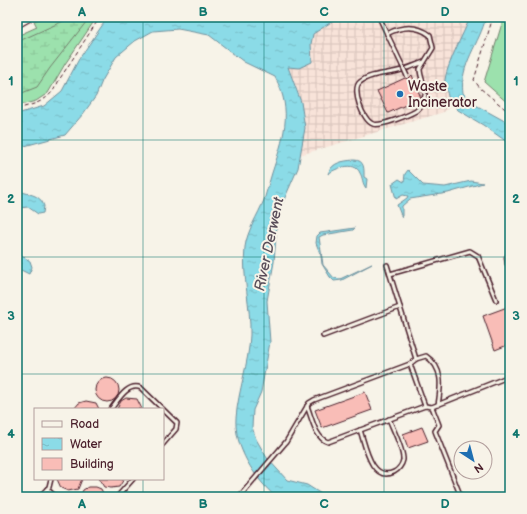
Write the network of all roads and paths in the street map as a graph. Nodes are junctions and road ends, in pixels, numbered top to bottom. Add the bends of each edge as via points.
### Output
1 (31, 17) edge
2 (100, 17) edge
3 (379, 17) edge
4 (493, 17) edge
5 (24, 19) edge
6 (17, 25) edge
7 (387, 34) junction
8 (424, 62) junction
9 (407, 76) dead end
10 (17, 109) edge
11 (510, 113) edge
12 (387, 265) dead end
13 (390, 274) junction
14 (496, 300) dead end
15 (400, 307) junction
16 (323, 336) dead end
17 (416, 358) junction
18 (410, 364) junction
19 (510, 376) edge
20 (438, 405) junction
21 (307, 406) junction
22 (425, 406) junction
23 (432, 407) junction
24 (112, 408) edge
25 (162, 408) edge
26 (164, 410) edge
27 (389, 419) junction
28 (360, 430) junction
29 (164, 443) edge
30 (51, 480) edge
31 (132, 480) edge
32 (47, 489) junction
33 (39, 497) edge
34 (56, 497) edge
35 (117, 497) edge
36 (239, 497) edge
37 (461, 497) edge

1 - 5 street
2 - 10 path via 54,91 42,101
3 - 7 lane
4 - 11 path via 474,80
5 - 6 street
7 - 8 lane via 403,28 422,28 430,35 433,48
7 - 9 lane, bridge
8 - 8 lane via 420,69 425,95 420,106 407,115 383,124 375,125 369,122 362,114 356,88 358,83
12 - 13 lane
13 - 14 lane via 470,251 478,256
13 - 15 lane
15 - 16 lane
15 - 17 lane
17 - 18 lane
17 - 20 lane via 426,356 436,365 441,388
18 - 21 lane via 314,400
18 - 22 lane
19 - 20 lane
20 - 23 lane
21 - 28 lane via 318,435 324,440 332,441
21 - 36 lane via 286,442
22 - 23 lane
22 - 27 lane
23 - 37 lane via 439,425 435,431
24 - 25 lane via 128,389 135,386 141,388
26 - 29 lane via 177,423 176,429
27 - 28 lane
27 - 28 lane via 403,458 401,466 394,472 384,474 375,469
30 - 32 lane
31 - 35 lane
32 - 33 lane
32 - 34 lane

